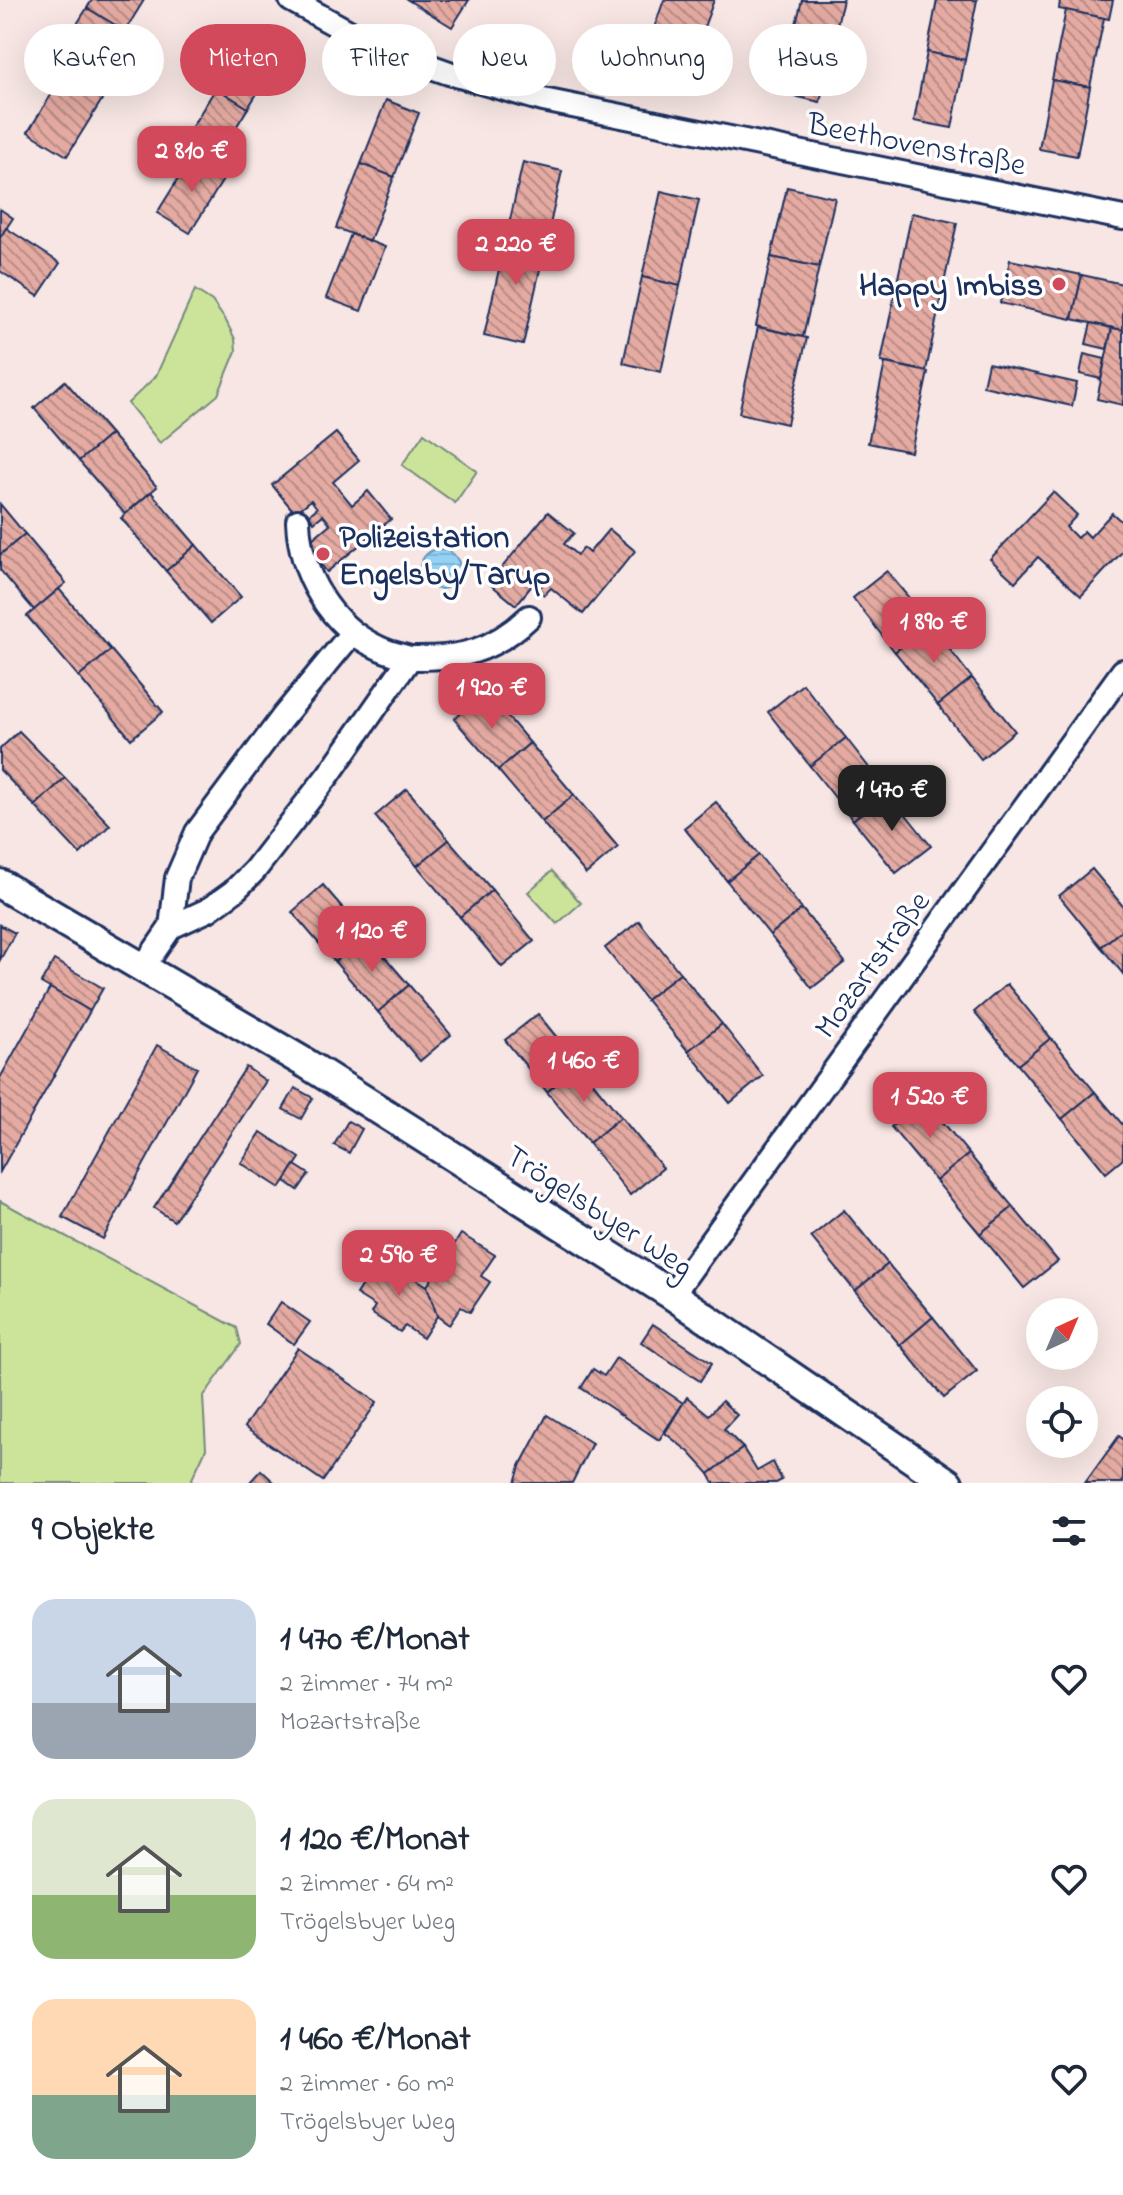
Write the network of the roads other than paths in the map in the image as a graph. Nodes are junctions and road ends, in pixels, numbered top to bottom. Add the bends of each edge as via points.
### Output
1 (291, 0) edge
2 (1123, 218) edge
3 (298, 521) dead end
4 (529, 617) dead end
5 (352, 633) junction
6 (410, 658) junction
7 (1123, 671) edge
8 (0, 884) edge
9 (171, 927) junction
10 (142, 969) junction
11 (672, 1295) junction
12 (948, 1483) edge

1 - 2 street, Beethovenstraße via 378,48 543,100
3 - 5 street via 303,558 323,602
4 - 6 street via 505,638 469,653
5 - 6 street
5 - 9 street via 197,832 177,878
6 - 9 street via 254,871 208,910
7 - 11 street, Mozartstraße
8 - 10 street, Trögelsbyer Weg
9 - 10 street
10 - 11 street, Trögelsbyer Weg via 307,1064
11 - 12 street, Trögelsbyer Weg

